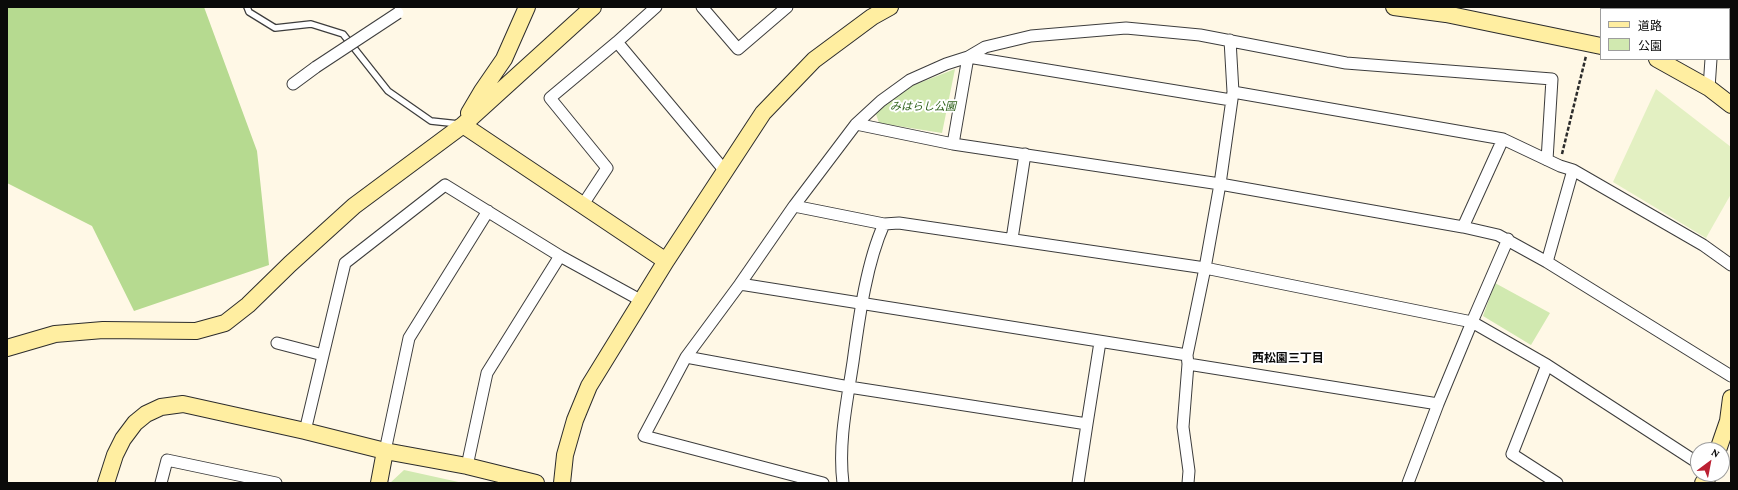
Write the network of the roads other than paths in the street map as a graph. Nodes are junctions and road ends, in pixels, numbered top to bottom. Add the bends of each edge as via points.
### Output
1 (247, 7) edge
2 (527, 7) edge
3 (593, 7) edge
4 (656, 7) edge
5 (702, 7) edge
6 (787, 7) edge
7 (890, 7) edge
8 (1394, 7) edge
9 (398, 10) edge
10 (1446, 11) edge
11 (1230, 40) junction
12 (617, 42) junction
13 (1595, 45) edge
14 (968, 57) junction
15 (1659, 60) edge
16 (1711, 60) edge
17 (293, 84) dead end
18 (1709, 88) junction
19 (1232, 96) junction
20 (1731, 105) edge
21 (856, 124) junction
22 (463, 125) junction
23 (1503, 139) junction
24 (953, 144) junction
25 (1025, 154) junction
26 (1547, 160) junction
27 (1573, 170) junction
28 (725, 171) junction
29 (1220, 184) junction
30 (582, 206) junction
31 (794, 206) junction
32 (488, 211) junction
33 (884, 224) junction
34 (1463, 227) junction
35 (1012, 239) junction
36 (1508, 239) junction
37 (560, 256) junction
38 (666, 261) junction
39 (1547, 262) junction
40 (1731, 265) edge
41 (1205, 268) junction
42 (740, 284) junction
43 (642, 301) junction
44 (862, 303) junction
45 (1472, 322) junction
46 (277, 342) dead end
47 (1100, 342) junction
48 (7, 348) edge
49 (323, 355) junction
50 (686, 357) junction
51 (1187, 360) junction
52 (1547, 365) junction
53 (1731, 376) edge
54 (849, 387) junction
55 (1731, 398) edge
56 (1438, 404) junction
57 (1087, 424) junction
58 (305, 431) junction
59 (1721, 442) edge
60 (385, 451) junction
61 (1690, 458) edge
62 (468, 466) junction
63 (106, 483) edge
64 (161, 483) edge
65 (276, 483) edge
66 (379, 483) edge
67 (536, 483) edge
68 (562, 483) edge
69 (823, 483) edge
70 (843, 483) edge
71 (1078, 483) edge
72 (1188, 483) edge
73 (1408, 483) edge
74 (1557, 483) edge

1 - 22 lane via 249,12 275,28 311,24 343,34 388,91 431,121
2 - 22 street via 504,58
3 - 22 street
4 - 12 street
5 - 6 street via 738,49
7 - 28 street via 872,17 814,60 763,113
8 - 10 street
9 - 17 street, bridge
10 - 13 street
11 - 14 street via 1126,28 1031,36 986,47
11 - 19 street
11 - 26 street via 1346,63 1552,79
12 - 28 street
12 - 30 street via 550,98 607,168
14 - 19 street
14 - 21 street via 910,80 881,101
14 - 24 street
15 - 18 street
16 - 18 street
18 - 20 street
19 - 23 street
19 - 29 street
21 - 24 street
21 - 31 street
22 - 30 street
22 - 48 street via 354,206 248,305 225,323 196,331 103,330 55,334
23 - 26 street
23 - 34 street
24 - 25 street
25 - 29 street
25 - 35 street
26 - 27 street
27 - 39 street
27 - 40 street via 1703,245
28 - 38 street
29 - 34 street
29 - 41 street
30 - 38 street
31 - 33 street
31 - 42 street
32 - 37 street
32 - 49 street via 445,186 345,263
32 - 60 street via 409,338
33 - 35 street via 899,223
33 - 44 street via 878,236
34 - 36 street
35 - 41 street
36 - 39 street
36 - 45 street
37 - 43 street
37 - 62 street via 487,373
38 - 43 street
39 - 53 street
41 - 45 street
41 - 51 street
42 - 44 street
42 - 50 street
43 - 68 street via 589,386 575,420 565,455
44 - 47 street
44 - 54 street
45 - 52 street
45 - 56 street
46 - 49 street
47 - 51 street
47 - 57 street
49 - 58 street
50 - 54 street
50 - 69 street via 644,436
51 - 56 street
51 - 72 street via 1183,427 1189,471
52 - 61 street
52 - 74 street via 1512,454
54 - 57 street
54 - 70 street via 841,467
55 - 59 street via 1728,421
56 - 73 street
57 - 71 street
58 - 60 street
58 - 63 street via 183,404 161,407 135,423 123,439
60 - 62 street
60 - 66 street
62 - 67 street
64 - 65 street via 167,460

